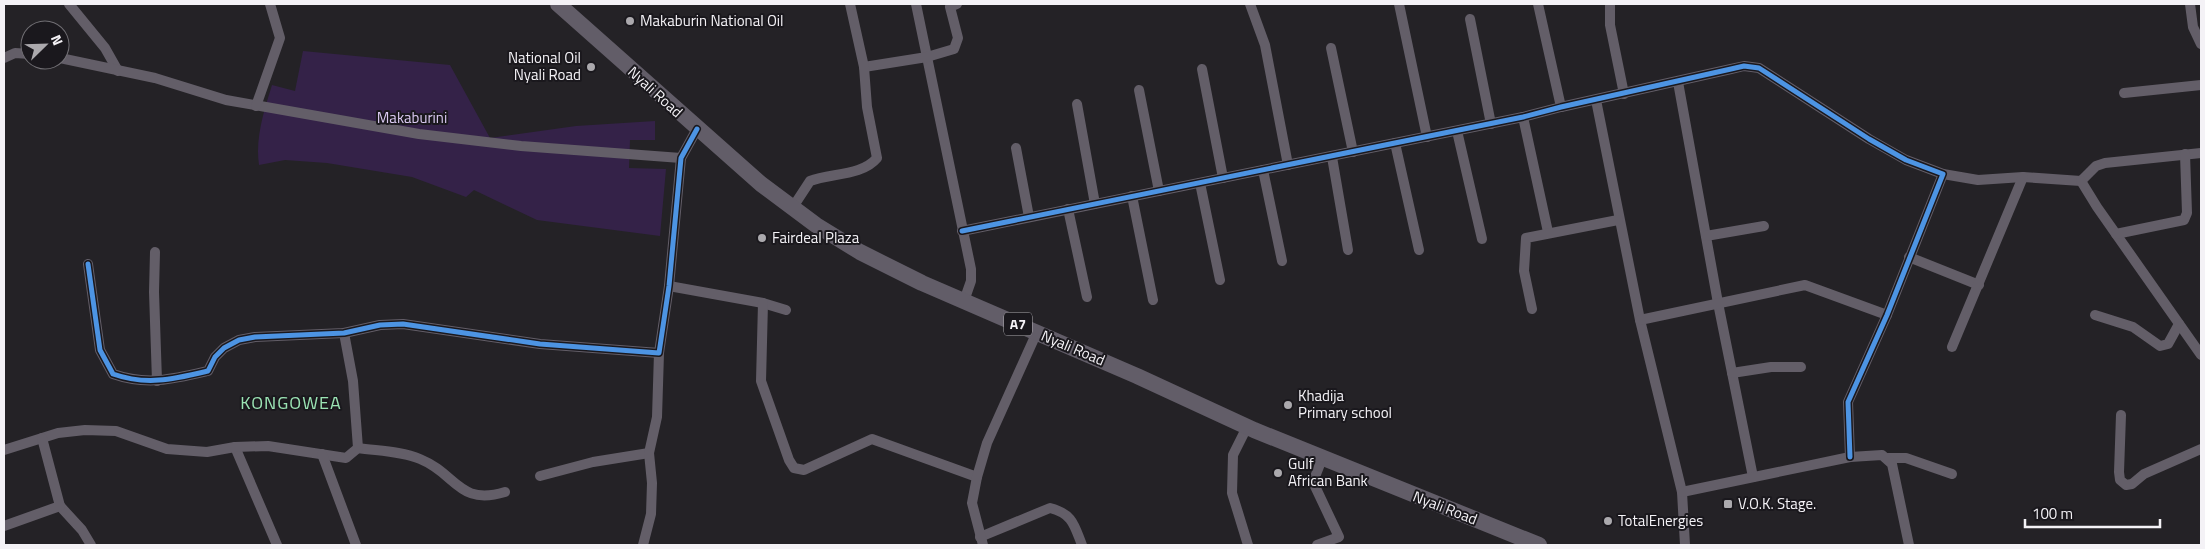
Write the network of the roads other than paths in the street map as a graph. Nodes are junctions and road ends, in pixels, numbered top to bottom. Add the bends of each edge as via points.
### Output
1 (69, 4) edge
2 (270, 4) edge
3 (558, 4) edge
4 (850, 4) edge
5 (916, 4) edge
6 (957, 4) edge
7 (1250, 4) edge
8 (1399, 4) edge
9 (1538, 4) edge
10 (1610, 4) edge
11 (2190, 4) edge
12 (1470, 19) dead end
13 (2201, 44) edge
14 (1331, 48) dead end
15 (20, 53) edge
16 (927, 57) junction
17 (4, 58) edge
18 (70, 60) edge
19 (864, 67) junction
20 (1202, 69) dead end
21 (118, 71) junction
22 (1678, 82) junction
23 (2201, 85) edge
24 (1138, 90) dead end
25 (2124, 93) dead end
26 (1624, 94) junction
27 (1596, 100) junction
28 (1077, 104) dead end
29 (256, 106) junction
30 (1561, 107) junction
31 (1523, 117) junction
32 (1491, 124) junction
33 (697, 129) junction
34 (1457, 131) junction
35 (1427, 137) junction
36 (1395, 143) junction
37 (1016, 148) dead end
38 (1353, 152) junction
39 (2201, 153) edge
40 (2185, 154) junction
41 (1332, 157) junction
42 (681, 158) junction
43 (1288, 165) junction
44 (1263, 170) junction
45 (1943, 174) junction
46 (2023, 177) junction
47 (1223, 178) junction
48 (2081, 181) junction
49 (1200, 183) junction
50 (1159, 191) junction
51 (1132, 196) junction
52 (1095, 204) junction
53 (793, 207) junction
54 (1068, 209) junction
55 (1029, 217) junction
56 (1618, 220) junction
57 (1764, 226) dead end
58 (962, 231) junction
59 (1548, 232) junction
60 (2116, 234) junction
61 (1706, 236) junction
62 (1482, 239) dead end
63 (1348, 250) dead end
64 (1419, 250) dead end
65 (155, 252) dead end
66 (1909, 257) junction
67 (1282, 261) dead end
68 (88, 264) dead end
69 (1220, 280) dead end
70 (1979, 284) junction
71 (669, 286) junction
72 (1087, 297) dead end
73 (1152, 300) dead end
74 (964, 301) junction
75 (763, 303) junction
76 (1718, 303) junction
77 (1532, 309) dead end
78 (786, 310) dead end
79 (1887, 315) junction
80 (2095, 315) dead end
81 (1640, 320) junction
82 (2179, 324) junction
83 (1037, 332) junction
84 (344, 333) junction
85 (1952, 347) dead end
86 (659, 353) junction
87 (2201, 355) edge
88 (1800, 367) dead end
89 (1732, 373) junction
90 (157, 381) junction
91 (2121, 415) dead end
92 (1248, 427) junction
93 (42, 438) junction
94 (235, 447) junction
95 (358, 448) junction
96 (2201, 449) edge
97 (4, 450) edge
98 (649, 453) junction
99 (322, 454) junction
100 (1850, 457) junction
101 (1322, 458) junction
102 (1887, 458) junction
103 (1952, 474) dead end
104 (540, 476) dead end
105 (977, 477) junction
106 (1753, 477) junction
107 (504, 492) dead end
108 (1682, 492) junction
109 (60, 506) junction
110 (4, 526) edge
111 (982, 541) edge
112 (1341, 541) edge
113 (91, 545) edge
114 (277, 545) edge
115 (356, 545) edge
116 (643, 545) edge
117 (1082, 545) edge
118 (1248, 545) edge
119 (1317, 545) edge
120 (1539, 545) edge
121 (1685, 545) edge
122 (1909, 545) edge

1 - 21 street via 105,48
2 - 29 street via 280,38
3 - 33 highway, Nyali Road / A7
4 - 19 street
5 - 16 street
6 - 16 street via 950,7 958,38 954,50
7 - 43 street via 1265,45
8 - 35 street
9 - 30 street
10 - 26 street via 1610,25
11 - 13 street via 2193,28
12 - 32 street
14 - 38 street
15 - 17 street
16 - 19 street
16 - 58 street
18 - 21 street
19 - 53 street via 867,107 877,158 862,169 810,182
20 - 47 street
21 - 29 street
22 - 26 street
22 - 45 street via 1744,66 1758,68 1869,139 1906,160
22 - 61 street
23 - 25 street
24 - 50 street
26 - 27 street
27 - 30 street
27 - 56 street
28 - 52 street
29 - 42 street via 466,140
30 - 31 street
31 - 32 street
31 - 59 street
32 - 34 street
33 - 42 street
33 - 53 highway, Nyali Road / A7
34 - 35 street
34 - 62 street
35 - 36 street
36 - 38 street
36 - 64 street
37 - 55 street
38 - 41 street
39 - 40 street
40 - 48 street via 2105,163 2096,166
40 - 60 street via 2184,220
41 - 43 street
41 - 63 street
42 - 71 street
43 - 44 street
44 - 47 street
44 - 67 street
45 - 46 street via 1978,180
45 - 66 street
46 - 48 street
46 - 70 street
47 - 49 street
48 - 60 street
49 - 50 street
49 - 69 street
50 - 51 street
51 - 52 street
51 - 73 street
52 - 54 street
53 - 74 highway, Nyali Road / A7 via 860,252
54 - 55 street
54 - 72 street
55 - 58 street
56 - 59 street
56 - 81 street
57 - 61 street
58 - 74 street via 971,269 971,281
59 - 77 street via 1526,238 1524,271
60 - 82 street
61 - 76 street
65 - 90 street
66 - 70 street
66 - 79 street
68 - 90 street via 100,350 107,366 113,374 126,379
70 - 85 street
71 - 75 street
71 - 86 street
74 - 83 highway, Nyali Road / A7
75 - 78 street
75 - 105 street via 761,381 788,460 794,468 804,470 872,439
76 - 79 street via 1806,285
76 - 81 street
76 - 89 street
79 - 100 street via 1848,402
80 - 82 street via 2133,327 2160,346 2168,344
81 - 108 street
82 - 87 street
83 - 92 highway, Nyali Road / A7
83 - 105 street via 986,444
84 - 86 street via 403,324 540,344
84 - 90 street via 239,340 215,357 208,371
84 - 95 street via 353,380
86 - 98 street via 657,417
88 - 89 street via 1771,367
89 - 106 street
91 - 96 street via 2119,472 2120,480 2126,484 2132,484 2144,474
92 - 101 highway, Nyali Road / A7
92 - 118 street via 1233,455 1232,493
93 - 94 street via 85,430 116,431 167,449 207,452
93 - 97 street
93 - 109 street
94 - 99 street via 268,446
94 - 114 street
95 - 99 street via 346,458
95 - 107 street via 420,459 446,474 463,491 482,496
98 - 104 street via 594,462
98 - 116 street via 651,514
99 - 115 street
100 - 102 street
100 - 106 street
101 - 112 street via 1313,482
101 - 120 highway, Nyali Road / A7
102 - 103 street via 1906,458
102 - 122 street via 1892,464
105 - 111 street via 972,503
106 - 108 street
108 - 121 street
109 - 110 street
109 - 113 street
111 - 117 street via 1050,508 1060,510 1071,519
112 - 119 street

